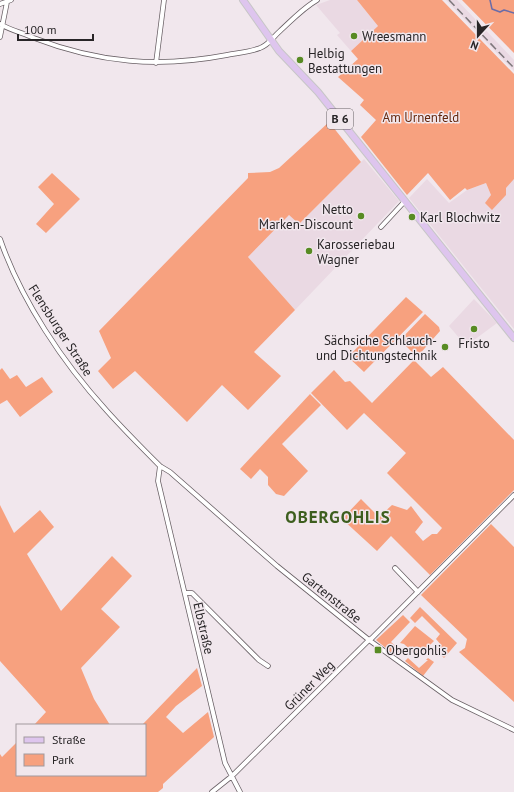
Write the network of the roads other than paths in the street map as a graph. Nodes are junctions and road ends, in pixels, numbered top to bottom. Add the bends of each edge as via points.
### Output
1 (164, 0) edge
2 (242, 0) edge
3 (317, 0) edge
4 (9, 1) edge
5 (0, 4) edge
6 (1, 24) edge
7 (0, 37) edge
8 (272, 41) junction
9 (156, 63) junction
10 (405, 200) junction
11 (381, 227) dead end
12 (0, 239) edge
13 (514, 338) edge
14 (153, 459) joint
15 (160, 466) junction
16 (514, 495) edge
17 (395, 568) dead end
18 (418, 592) junction
19 (185, 593) junction
20 (369, 640) junction
21 (268, 666) dead end
22 (514, 730) edge
23 (232, 776) junction
24 (212, 792) edge
25 (240, 792) edge

1 - 9 street
2 - 8 main road, B 6
3 - 8 street via 296,15
4 - 5 street
4 - 6 street
6 - 7 street
6 - 9 street via 83,55
8 - 9 street via 260,48 195,61
8 - 10 main road, B 6 via 318,92
10 - 11 street
10 - 13 main road, B 6
12 - 14 street, Flensburger Straße via 24,292 72,368 107,412
14 - 15 street, Gartenstraße
15 - 19 street, Elbstraße via 158,481
15 - 20 street, Gartenstraße
16 - 18 street, Grüner Weg
17 - 18 street
18 - 20 street, Grüner Weg
19 - 21 street via 192,593
19 - 23 street, Elbstraße via 225,763
20 - 22 street, Gartenstraße via 452,700
20 - 23 street, Grüner Weg
23 - 24 street, Grüner Weg
23 - 25 street, Elbstraße

